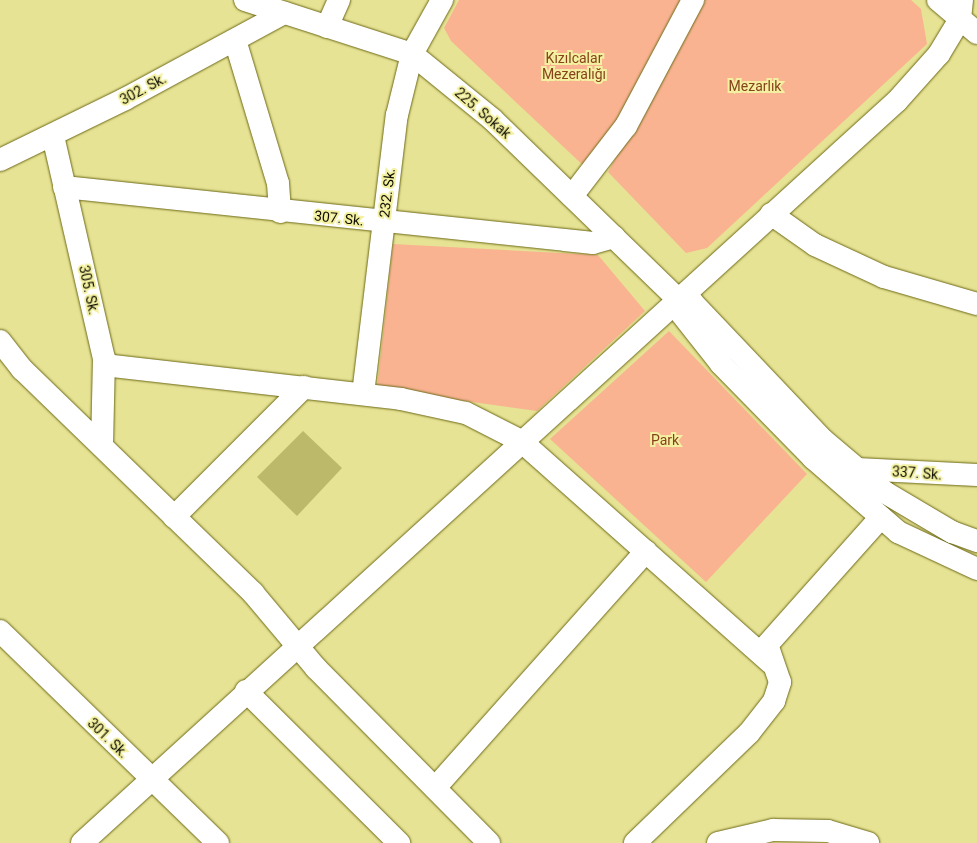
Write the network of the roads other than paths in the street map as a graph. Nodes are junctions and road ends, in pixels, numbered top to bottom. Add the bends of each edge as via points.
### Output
1 (244, 0) edge
2 (339, 0) edge
3 (442, 0) edge
4 (693, 0) edge
5 (938, 0) edge
6 (961, 10) edge
7 (284, 13) junction
8 (327, 27) junction
9 (977, 33) edge
10 (235, 40) junction
11 (412, 54) junction
12 (53, 136) junction
13 (0, 160) edge
14 (64, 187) junction
15 (572, 196) junction
16 (280, 212) junction
17 (771, 214) junction
18 (383, 222) junction
19 (614, 237) junction
20 (677, 298) junction
21 (977, 304) edge
22 (0, 341) edge
23 (104, 365) junction
24 (304, 387) junction
25 (363, 394) junction
26 (521, 441) junction
27 (102, 446) junction
28 (857, 469) junction
29 (977, 475) edge
30 (174, 517) junction
31 (881, 517) junction
32 (977, 541) edge
33 (646, 551) junction
34 (977, 569) edge
35 (0, 632) edge
36 (298, 644) junction
37 (771, 664) junction
38 (246, 691) junction
39 (154, 781) junction
40 (435, 788) junction
41 (82, 843) edge
42 (218, 843) edge
43 (399, 843) edge
44 (489, 843) edge
45 (635, 843) edge
46 (718, 843) edge
47 (868, 843) edge

1 - 7 street, 225. Sokak
2 - 8 street
3 - 11 street, 232. Sk.
4 - 15 street via 626,126
5 - 6 street
6 - 9 street
6 - 17 street via 939,54 897,101
7 - 8 street, 225. Sokak
7 - 10 street, 302. Sk.
8 - 11 street, 225. Sokak
10 - 12 street, 302. Sk.
10 - 16 street via 278,183
11 - 15 street, 225. Sokak via 492,119
11 - 18 street, 232. Sk. via 397,115
12 - 13 street, 302. Sk.
12 - 14 street, 305. Sk.
14 - 16 street, 307. Sk.
14 - 23 street, 305. Sk.
15 - 19 street, 225. Sokak
16 - 18 street, 307. Sk.
17 - 20 street
17 - 21 street via 815,245 884,277
18 - 19 street, 307. Sk. via 593,243
18 - 25 street, 232. Sk.
19 - 20 street, 225. Sokak
20 - 26 street
20 - 28 street via 692,302 823,440
20 - 31 street via 680,312 721,364 813,458
22 - 27 street via 22,369
23 - 24 street
23 - 27 street, 305. Sk.
24 - 25 street
24 - 30 street
25 - 26 street via 466,413
26 - 33 street
26 - 36 street
27 - 30 street
28 - 29 street, 337. Sk.
28 - 32 street via 893,497 952,532
30 - 36 street via 253,594
31 - 34 street via 898,532
31 - 37 street via 767,645
33 - 37 street
33 - 40 street
35 - 39 street, 301. Sk.
36 - 38 street
36 - 40 street via 316,668
37 - 45 street via 780,682 774,701 757,722
38 - 39 street
38 - 43 street
39 - 41 street
39 - 42 street, 301. Sk.
40 - 44 street
46 - 47 street via 772,830 828,831

